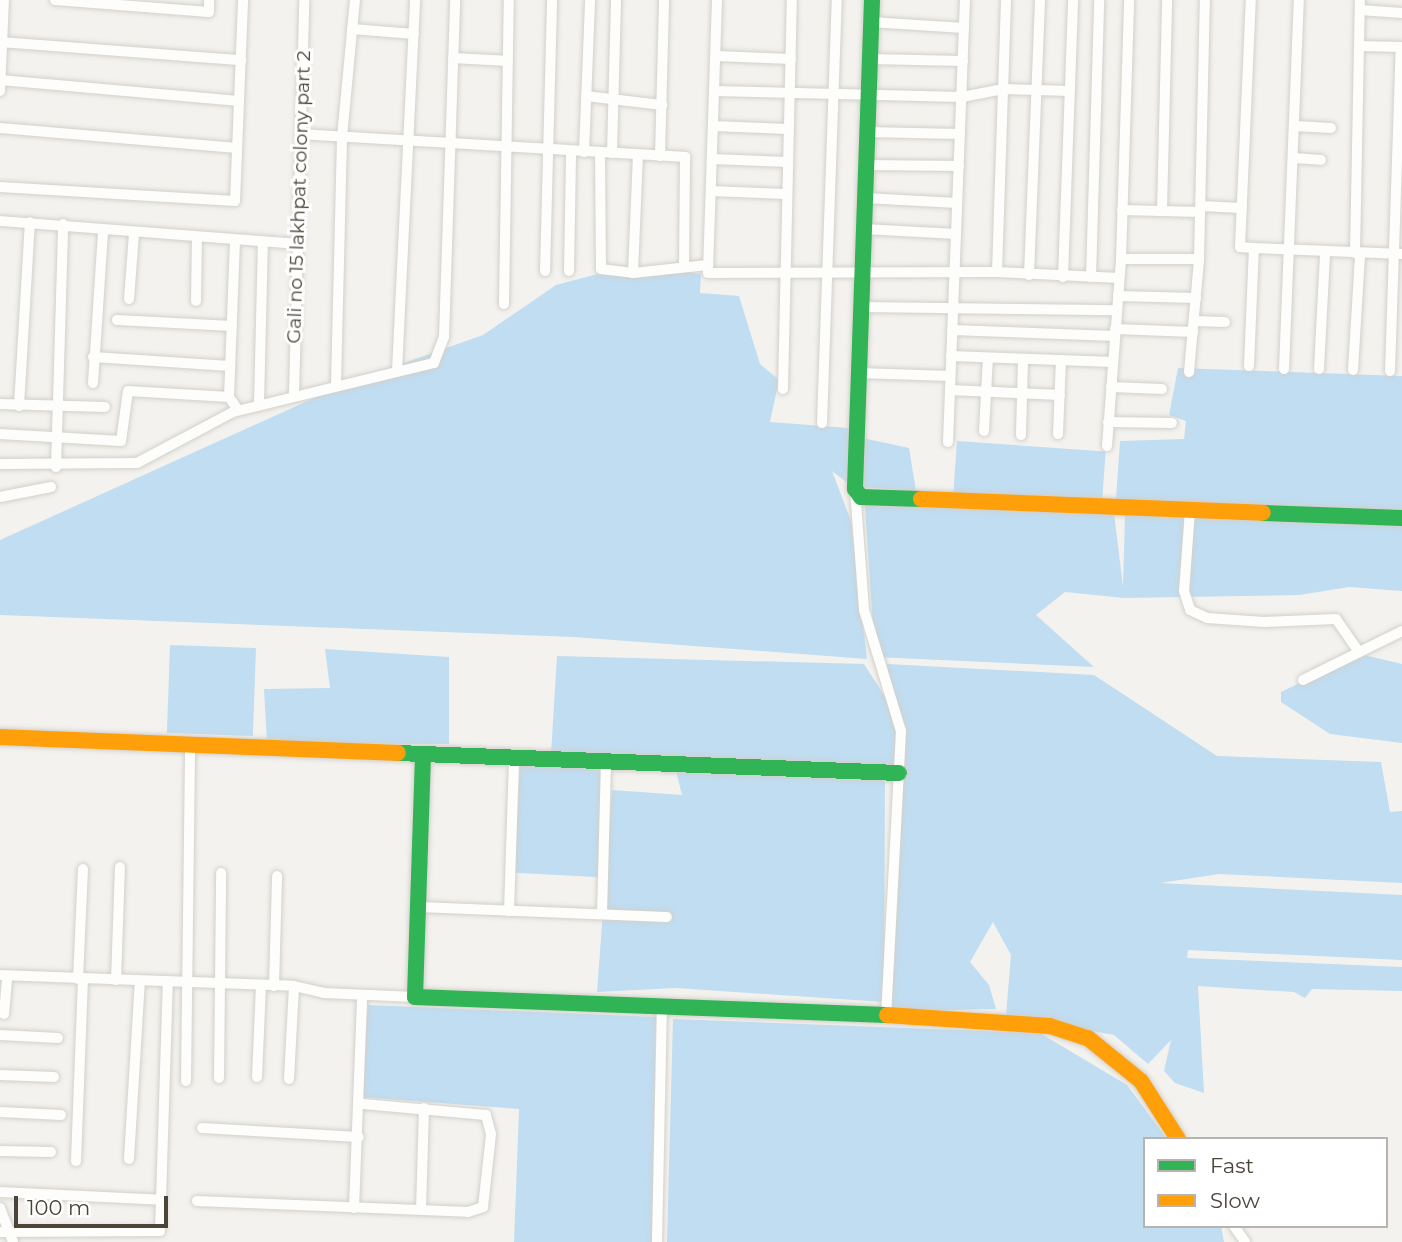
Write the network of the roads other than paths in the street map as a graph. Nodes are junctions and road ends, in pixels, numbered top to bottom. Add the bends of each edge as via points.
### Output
1 (4, 0) edge
2 (55, 0) edge
3 (209, 0) edge
4 (243, 0) edge
5 (304, 0) edge
6 (355, 0) edge
7 (415, 0) edge
8 (455, 0) edge
9 (509, 0) edge
10 (552, 0) edge
11 (590, 0) edge
12 (616, 0) edge
13 (664, 0) edge
14 (717, 0) edge
15 (792, 0) edge
16 (837, 0) edge
17 (872, 0) edge
18 (965, 0) edge
19 (1006, 0) edge
20 (1040, 0) edge
21 (1073, 0) edge
22 (1100, 0) edge
23 (1129, 0) edge
24 (1167, 0) edge
25 (1205, 0) edge
26 (1251, 0) edge
27 (1299, 0) edge
28 (1360, 5) edge
29 (1402, 13) edge
30 (871, 22) junction
31 (964, 28) junction
32 (352, 29) junction
33 (414, 34) junction
34 (1, 42) edge
35 (1359, 46) junction
36 (1401, 47) edge
37 (716, 57) junction
38 (453, 58) junction
39 (791, 59) junction
40 (869, 59) junction
41 (240, 60) junction
42 (508, 61) junction
43 (963, 61) junction
44 (0, 80) edge
45 (1003, 89) junction
46 (0, 91) edge
47 (714, 91) junction
48 (1070, 91) junction
49 (1036, 92) junction
50 (790, 94) junction
51 (834, 95) junction
52 (586, 96) junction
53 (868, 96) junction
54 (613, 97) junction
55 (961, 97) junction
56 (239, 101) junction
57 (662, 105) junction
58 (713, 126) junction
59 (1294, 126) junction
60 (0, 128) edge
61 (1331, 128) dead end
62 (788, 129) junction
63 (867, 132) junction
64 (300, 134) junction
65 (960, 134) junction
66 (342, 137) junction
67 (410, 143) junction
68 (451, 145) junction
69 (507, 147) junction
70 (237, 148) junction
71 (547, 149) junction
72 (571, 151) junction
73 (583, 152) junction
74 (606, 153) junction
75 (638, 155) junction
76 (660, 156) junction
77 (1294, 158) junction
78 (712, 159) junction
79 (1321, 160) dead end
80 (787, 162) junction
81 (866, 165) junction
82 (959, 166) junction
83 (0, 187) edge
84 (711, 191) junction
85 (785, 194) junction
86 (865, 198) junction
87 (957, 203) junction
88 (1242, 208) junction
89 (1200, 209) junction
90 (1122, 210) junction
91 (1162, 211) junction
92 (0, 221) edge
93 (30, 222) junction
94 (63, 224) junction
95 (864, 229) junction
96 (103, 233) junction
97 (134, 234) junction
98 (956, 234) junction
99 (197, 238) junction
100 (234, 240) junction
101 (263, 242) junction
102 (297, 244) junction
103 (1254, 247) junction
104 (1291, 252) junction
105 (1325, 253) junction
106 (1357, 253) junction
107 (1399, 254) edge
108 (1121, 259) junction
109 (1199, 259) junction
110 (708, 265) junction
111 (684, 267) junction
112 (545, 271) dead end
113 (569, 271) dead end
114 (998, 272) junction
115 (633, 273) junction
116 (782, 273) junction
117 (827, 274) junction
118 (863, 274) junction
119 (954, 274) junction
120 (1029, 275) junction
121 (1063, 277) junction
122 (1091, 277) junction
123 (1119, 278) junction
124 (1118, 296) junction
125 (1196, 298) junction
126 (130, 299) dead end
127 (196, 301) dead end
128 (504, 304) dead end
129 (862, 307) junction
130 (953, 307) junction
131 (1117, 310) junction
132 (117, 320) dead end
133 (1225, 322) dead end
134 (232, 326) junction
135 (1193, 327) junction
136 (952, 330) junction
137 (1115, 332) junction
138 (951, 356) junction
139 (93, 357) junction
140 (988, 358) junction
141 (1023, 359) junction
142 (1061, 360) junction
143 (1113, 362) junction
144 (230, 366) junction
145 (1249, 366) dead end
146 (1284, 369) dead end
147 (1319, 369) dead end
148 (1353, 370) dead end
149 (397, 371) junction
150 (1390, 371) dead end
151 (1189, 372) dead end
152 (859, 373) junction
153 (950, 376) junction
154 (93, 383) dead end
155 (336, 383) junction
156 (1111, 387) junction
157 (783, 389) dead end
158 (1162, 389) dead end
159 (950, 390) junction
160 (987, 391) junction
161 (1022, 393) junction
162 (294, 394) junction
163 (1060, 395) junction
164 (229, 397) junction
165 (259, 403) junction
166 (0, 404) edge
167 (58, 405) junction
168 (19, 406) junction
169 (105, 407) dead end
170 (238, 410) junction
171 (1108, 422) junction
172 (822, 423) dead end
173 (1172, 423) dead end
174 (984, 431) dead end
175 (0, 434) edge
176 (1058, 434) dead end
177 (1021, 435) dead end
178 (57, 436) junction
179 (947, 442) dead end
180 (1107, 446) dead end
181 (0, 464) edge
182 (56, 467) junction
183 (51, 487) dead end
184 (855, 489) junction
185 (0, 497) edge
186 (1190, 510) junction
187 (1402, 518) edge
188 (1402, 631) edge
189 (1359, 652) junction
190 (1303, 680) dead end
191 (0, 737) edge
192 (190, 746) junction
193 (423, 756) junction
194 (514, 759) junction
195 (606, 763) junction
196 (899, 773) junction
197 (120, 867) dead end
198 (83, 869) dead end
199 (221, 873) dead end
200 (277, 876) dead end
201 (418, 907) junction
202 (509, 911) junction
203 (602, 914) junction
204 (667, 917) dead end
205 (4, 975) edge
206 (80, 979) junction
207 (116, 980) junction
208 (140, 981) junction
209 (168, 982) junction
210 (188, 983) junction
211 (219, 985) junction
212 (261, 986) junction
213 (274, 986) junction
214 (294, 986) junction
215 (362, 995) junction
216 (415, 997) junction
217 (662, 1007) junction
218 (4, 1014) dead end
219 (886, 1017) junction
220 (0, 1035) edge
221 (58, 1038) dead end
222 (0, 1074) edge
223 (54, 1077) dead end
224 (257, 1077) dead end
225 (219, 1078) dead end
226 (289, 1079) dead end
227 (186, 1081) dead end
228 (362, 1104) junction
229 (424, 1108) junction
230 (0, 1112) edge
231 (61, 1115) dead end
232 (202, 1128) dead end
233 (359, 1137) junction
234 (1177, 1137) edge
235 (0, 1151) edge
236 (51, 1152) dead end
237 (129, 1159) dead end
238 (76, 1161) dead end
239 (0, 1192) edge
240 (161, 1200) junction
241 (197, 1201) dead end
242 (0, 1208) edge
243 (354, 1208) junction
244 (421, 1210) junction
245 (8, 1236) edge
246 (657, 1242) edge

1 - 34 street
2 - 3 street via 209,12
4 - 41 street
5 - 64 street, Gali no 15 lakhpat colony part 2
6 - 32 street
7 - 33 street
8 - 38 street
9 - 42 street
10 - 71 street
11 - 52 street
12 - 54 street
13 - 57 street
14 - 37 street
15 - 39 street
16 - 51 street
17 - 30 street
18 - 31 street
19 - 45 street
20 - 49 street
21 - 48 street
22 - 122 street
23 - 90 street
24 - 91 street
25 - 89 street
26 - 88 street
27 - 59 street
28 - 29 street
28 - 35 street
30 - 31 street
30 - 40 street
31 - 43 street
32 - 33 street
32 - 66 street
33 - 67 street
34 - 41 street
34 - 44 street
35 - 36 street
35 - 106 street
36 - 107 street
37 - 39 street
37 - 47 street
38 - 42 street
38 - 68 street
39 - 50 street
40 - 43 street
40 - 53 street
41 - 56 street
42 - 69 street
43 - 55 street
44 - 46 street
44 - 56 street
45 - 49 street
45 - 55 street
45 - 114 street
47 - 50 street
47 - 58 street
48 - 49 street
48 - 121 street
49 - 120 street
50 - 51 street
50 - 62 street
51 - 53 street
51 - 117 street
52 - 54 street
52 - 73 street
53 - 55 street
53 - 63 street
54 - 57 street
54 - 74 street
55 - 65 street
56 - 70 street
57 - 76 street
58 - 62 street
58 - 78 street
59 - 61 street
59 - 77 street
60 - 70 street
62 - 80 street
63 - 65 street
63 - 81 street
64 - 66 street
64 - 102 street, Gali no 15 lakhpat colony part 2
65 - 82 street
66 - 67 street
66 - 155 street
67 - 68 street
67 - 149 street
68 - 69 street
68 - 149 street via 443,347 433,363
69 - 71 street
69 - 128 street
70 - 83 street via 235,201
71 - 72 street
71 - 112 street
72 - 73 street
72 - 113 street
73 - 74 street
74 - 75 street
74 - 115 street via 601,269
75 - 76 street
75 - 115 street
76 - 111 street via 685,157
77 - 79 street
77 - 104 street
78 - 80 street
78 - 84 street
80 - 85 street
81 - 82 street
81 - 86 street
82 - 87 street
84 - 85 street
84 - 110 street
85 - 116 street
86 - 87 street
86 - 95 street
87 - 98 street
88 - 89 street
88 - 103 street via 1240,247
89 - 91 street
89 - 109 street
90 - 91 street
90 - 108 street
92 - 93 street
93 - 94 street
93 - 168 street
94 - 96 street
94 - 167 street
95 - 98 street
95 - 118 street
96 - 97 street
96 - 139 street
97 - 99 street
97 - 126 street
98 - 119 street
99 - 100 street
99 - 127 street
100 - 101 street
100 - 134 street
101 - 102 street
101 - 165 street
102 - 162 street, Gali no 15 lakhpat colony part 2
103 - 104 street
103 - 145 street
104 - 105 street
104 - 146 street
105 - 106 street
105 - 147 street
106 - 107 street
106 - 148 street
107 - 150 street
108 - 109 street
108 - 123 street
109 - 125 street
110 - 111 street
110 - 116 street via 708,273
111 - 115 street
114 - 119 street
114 - 120 street
116 - 117 street
116 - 157 street
117 - 118 street
117 - 172 street
118 - 119 street
118 - 129 street
119 - 130 street
120 - 121 street
121 - 122 street
122 - 123 street
123 - 124 street
124 - 125 street
124 - 131 street
125 - 135 street
129 - 130 street
129 - 152 street
130 - 131 street
130 - 136 street
131 - 137 street
132 - 134 street
133 - 135 street
134 - 144 street
135 - 137 street
135 - 151 street
136 - 137 street
136 - 138 street
137 - 143 street
138 - 140 street
138 - 153 street
139 - 144 street
139 - 154 street
140 - 141 street
140 - 160 street
141 - 142 street
141 - 161 street
142 - 143 street
142 - 163 street
143 - 156 street
144 - 164 street
149 - 155 street
152 - 153 street
152 - 184 street
153 - 159 street
155 - 162 street
156 - 158 street
156 - 171 street
159 - 160 street
159 - 179 street
160 - 161 street
160 - 174 street
161 - 163 street
161 - 177 street
162 - 165 street
163 - 176 street
164 - 170 street
164 - 178 street via 128,391 121,441
165 - 170 street
166 - 168 street
167 - 168 street
167 - 169 street
167 - 178 street
170 - 182 street via 137,463
171 - 173 street
171 - 180 street
175 - 178 street
178 - 182 street
181 - 182 street
183 - 185 street
184 - 186 street via 861,497
184 - 196 street via 863,610 899,715
186 - 187 street
186 - 189 street via 1184,590 1190,610 1208,618 1264,622 1336,619
188 - 189 street
189 - 190 street
191 - 192 street
192 - 193 street
192 - 210 street
193 - 194 street
193 - 201 street
194 - 195 street
194 - 202 street
195 - 196 street
195 - 203 street
196 - 219 street
197 - 207 street
198 - 206 street
199 - 211 street
200 - 213 street
201 - 202 street
201 - 216 street
202 - 203 street
203 - 204 street
205 - 206 street
205 - 218 street
206 - 207 street
206 - 238 street
207 - 208 street
208 - 209 street
208 - 237 street
209 - 210 street
209 - 240 street
210 - 211 street
210 - 227 street
211 - 212 street
211 - 225 street
212 - 213 street
212 - 224 street
213 - 214 street
214 - 215 street
214 - 226 street
215 - 216 street
215 - 228 street
216 - 217 street
217 - 219 street
217 - 246 street
219 - 234 street via 1050,1026 1088,1038 1141,1081
220 - 221 street
222 - 223 street
228 - 229 street
228 - 233 street
229 - 244 street
229 - 244 street via 483,1113 491,1134 483,1207 468,1212
230 - 231 street
232 - 233 street
233 - 243 street
235 - 236 street
239 - 240 street
240 - 245 street via 158,1234
241 - 243 street
242 - 245 street
243 - 244 street

